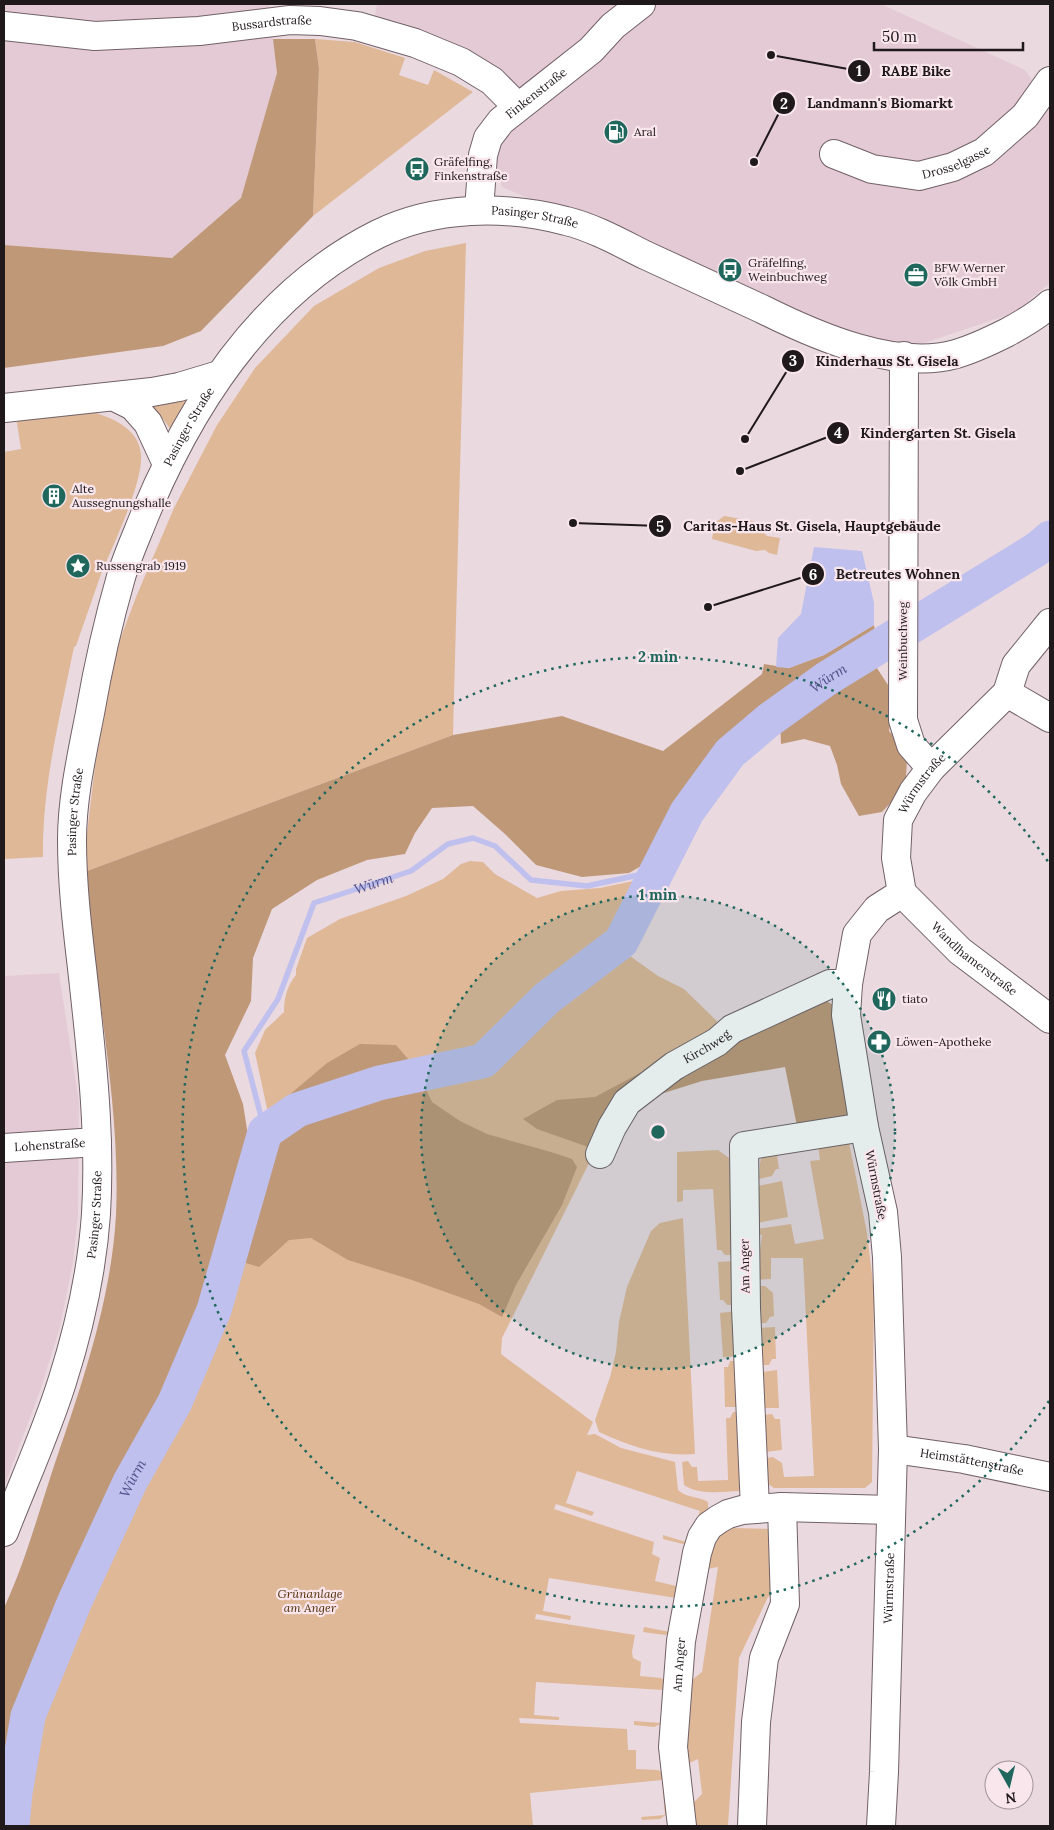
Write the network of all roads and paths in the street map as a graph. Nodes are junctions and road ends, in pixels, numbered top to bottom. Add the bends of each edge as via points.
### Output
1 (641, 4) edge
2 (359, 15) edge
3 (4, 26) edge
4 (1050, 81) edge
5 (518, 107) junction
6 (834, 154) dead end
7 (479, 210) junction
8 (1050, 304) edge
9 (904, 356) junction
10 (219, 375) junction
11 (114, 397) junction
12 (4, 408) edge
13 (167, 464) junction
14 (1050, 623) edge
15 (1007, 693) junction
16 (1050, 718) edge
17 (930, 768) junction
18 (902, 893) junction
19 (848, 984) junction
20 (1050, 1019) edge
21 (864, 1127) junction
22 (97, 1142) junction
23 (4, 1148) edge
24 (600, 1154) dead end
25 (893, 1450) junction
26 (1050, 1476) edge
27 (769, 1507) junction
28 (891, 1510) junction
29 (4, 1532) edge
30 (682, 1826) edge
31 (752, 1826) edge
32 (881, 1826) edge

1 - 5 street, Finkenstraße via 613,26 591,50
2 - 3 street, Bussardstraße via 199,31 95,36
2 - 5 street, Bussardstraße via 461,62 492,81
4 - 6 street, Drosselgasse via 1025,116 984,152 953,167 918,176 872,168
5 - 7 street, Finkenstraße via 488,138 483,155
7 - 9 street, Pasinger Straße via 522,213 571,222 794,325 854,347
7 - 10 street, Pasinger Straße via 404,222 331,261 264,321
8 - 9 street, Pasinger Straße via 1013,329 955,355
9 - 17 street, Weinbuchweg via 903,720 912,745
10 - 11 street via 179,387
10 - 13 street, Pasinger Straße
11 - 12 street
11 - 13 street via 133,406 148,423
13 - 22 street, Pasinger Straße via 123,572 101,652 80,764 72,833 73,884
14 - 15 street, Würmstraße via 1016,664
15 - 16 street
15 - 17 street, Würmstraße
17 - 18 street, Würmstraße via 898,820 896,858
18 - 19 street, Würmstraße via 877,909 857,934
18 - 20 street, Wandlhamerstraße via 960,951
19 - 21 street, Würmstraße via 846,1016
19 - 24 street, Kirchweg via 830,984 732,1030 674,1066 628,1102
21 - 25 street, Würmstraße via 883,1212
21 - 27 street, Am Anger via 744,1146 746,1308
22 - 23 street, Lohenstraße
22 - 29 street, Pasinger Straße via 96,1215 76,1334 61,1386
25 - 26 street, Heimstättenstraße via 964,1459
25 - 28 street, Würmstraße
27 - 28 street, Am Anger
27 - 30 street, Am Anger via 728,1514 709,1526 697,1553 681,1641 673,1747
27 - 31 street, Am Anger via 785,1604 764,1658 756,1722
28 - 32 street, Würmstraße

